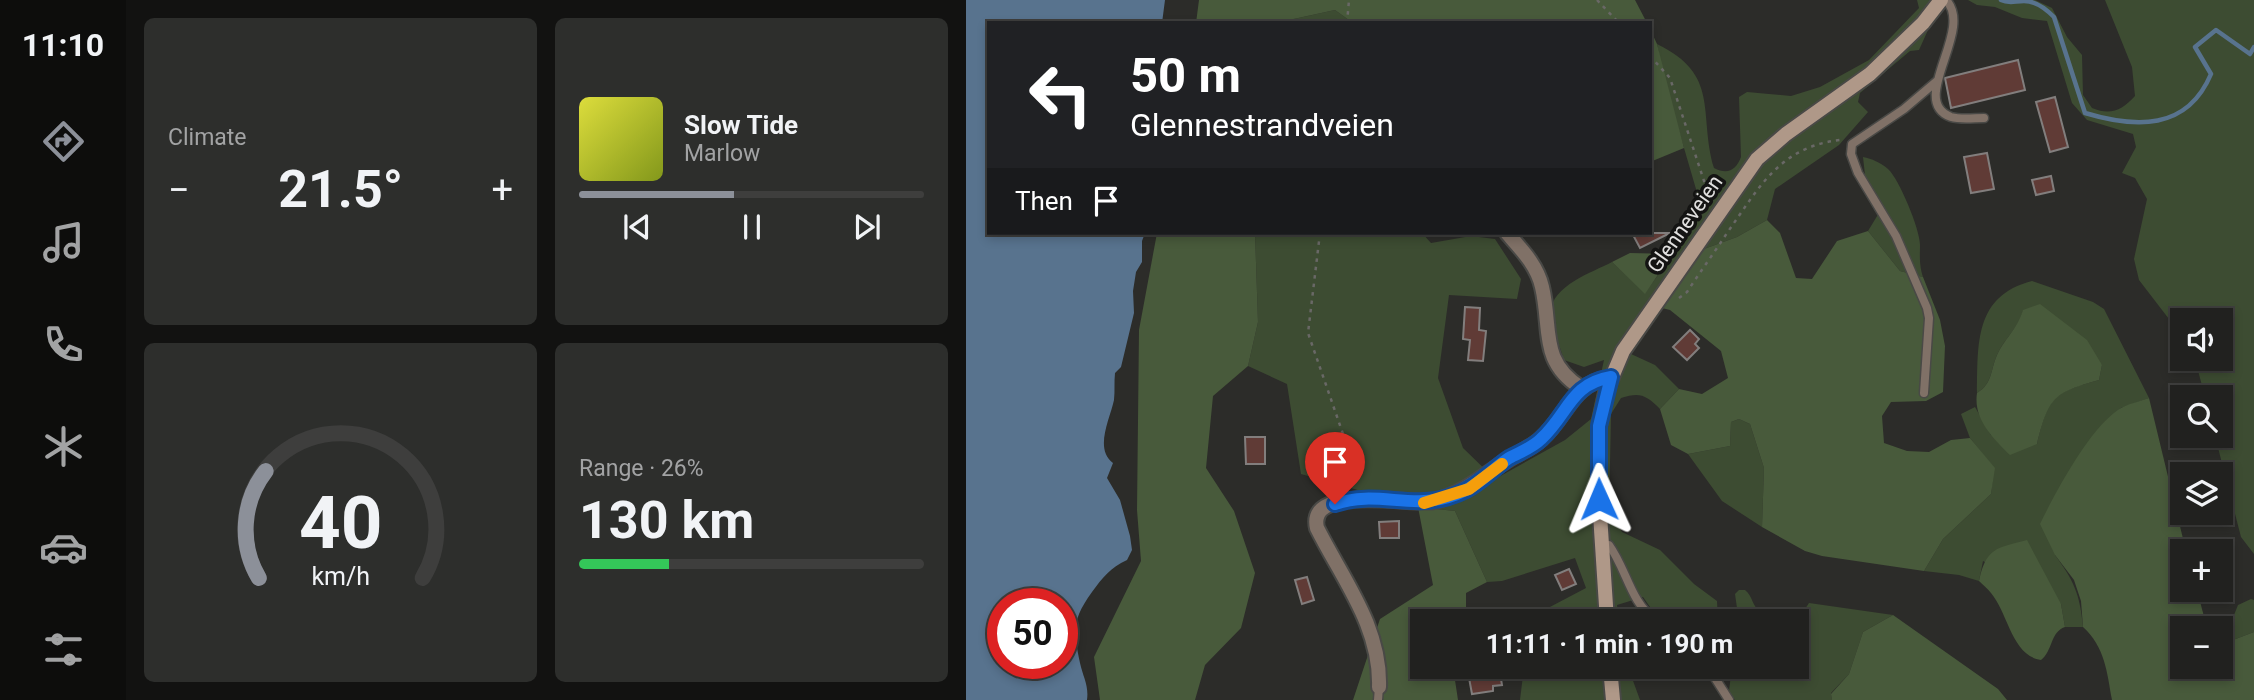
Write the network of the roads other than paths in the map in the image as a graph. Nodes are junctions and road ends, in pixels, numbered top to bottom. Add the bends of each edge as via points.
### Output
1 (1944, 0) edge
2 (1937, 81) junction
3 (1984, 118) dead end
4 (1509, 235) edge
5 (1611, 377) junction
6 (1580, 388) junction
7 (1924, 393) dead end
8 (1602, 545) junction
9 (1606, 609) edge
10 (1643, 609) edge
11 (1612, 679) edge
12 (1716, 679) edge
13 (1378, 694) edge
14 (1613, 700) edge
15 (1729, 700) edge

1 - 2 lane via 1954,13 1955,24
1 - 5 main road, Glenneveien via 1880,66 1757,159 1623,351
2 - 3 lane via 1938,105 1946,114
2 - 7 lane via 1852,144 1858,173 1896,236 1927,308
4 - 6 street via 1542,286 1554,363
5 - 6 street
5 - 8 main road, Glenneveien via 1599,426
6 - 13 street via 1538,442 1463,492 1425,503 1362,498 1340,502 1321,513 1316,523 1366,619 1378,659
8 - 9 main road, Glenneveien
8 - 10 lane via 1609,545 1621,561
11 - 14 main road
12 - 15 lane

